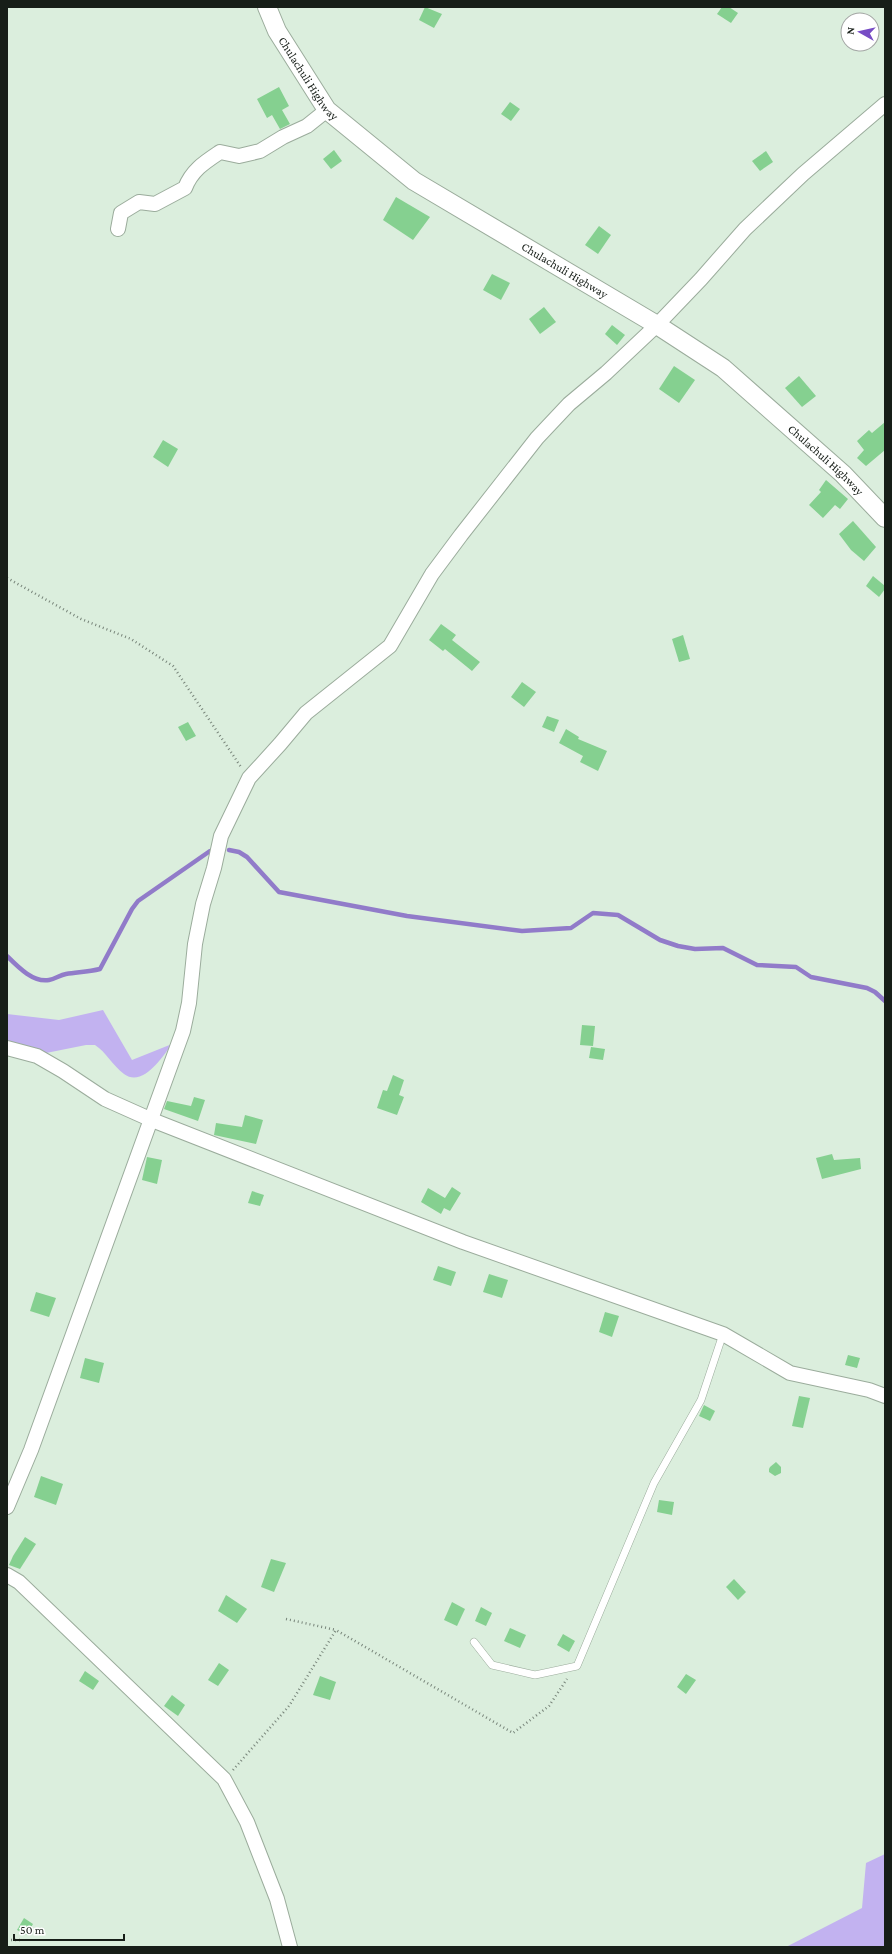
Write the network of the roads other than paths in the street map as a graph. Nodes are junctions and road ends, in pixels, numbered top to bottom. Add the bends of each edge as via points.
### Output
1 (267, 7) edge
2 (885, 104) edge
3 (327, 110) junction
4 (118, 229) dead end
5 (657, 325) junction
6 (885, 518) edge
7 (7, 1048) edge
8 (152, 1120) junction
9 (723, 1334) junction
10 (885, 1396) edge
11 (7, 1507) edge
12 (7, 1575) edge
13 (474, 1642) dead end
14 (290, 1947) edge

1 - 3 street, Chulachuli Highway via 277,31
2 - 5 street via 745,229
3 - 4 street via 307,126 260,151 239,156 220,152 202,164 190,177 185,188 155,204 139,202 121,213
3 - 5 street, Chulachuli Highway via 414,181
5 - 6 street, Chulachuli Highway via 723,368 775,412 844,474
5 - 8 street via 569,404 537,438 432,574 390,646 306,713 248,778 221,836 195,944 189,1003 183,1031
7 - 8 street via 37,1056 105,1099
8 - 9 street via 463,1242
8 - 11 street via 31,1450
9 - 10 street via 790,1373
9 - 13 lane via 701,1400 654,1482 577,1666 535,1675 499,1667 492,1665
12 - 14 street via 19,1582 224,1780 249,1829 277,1899

